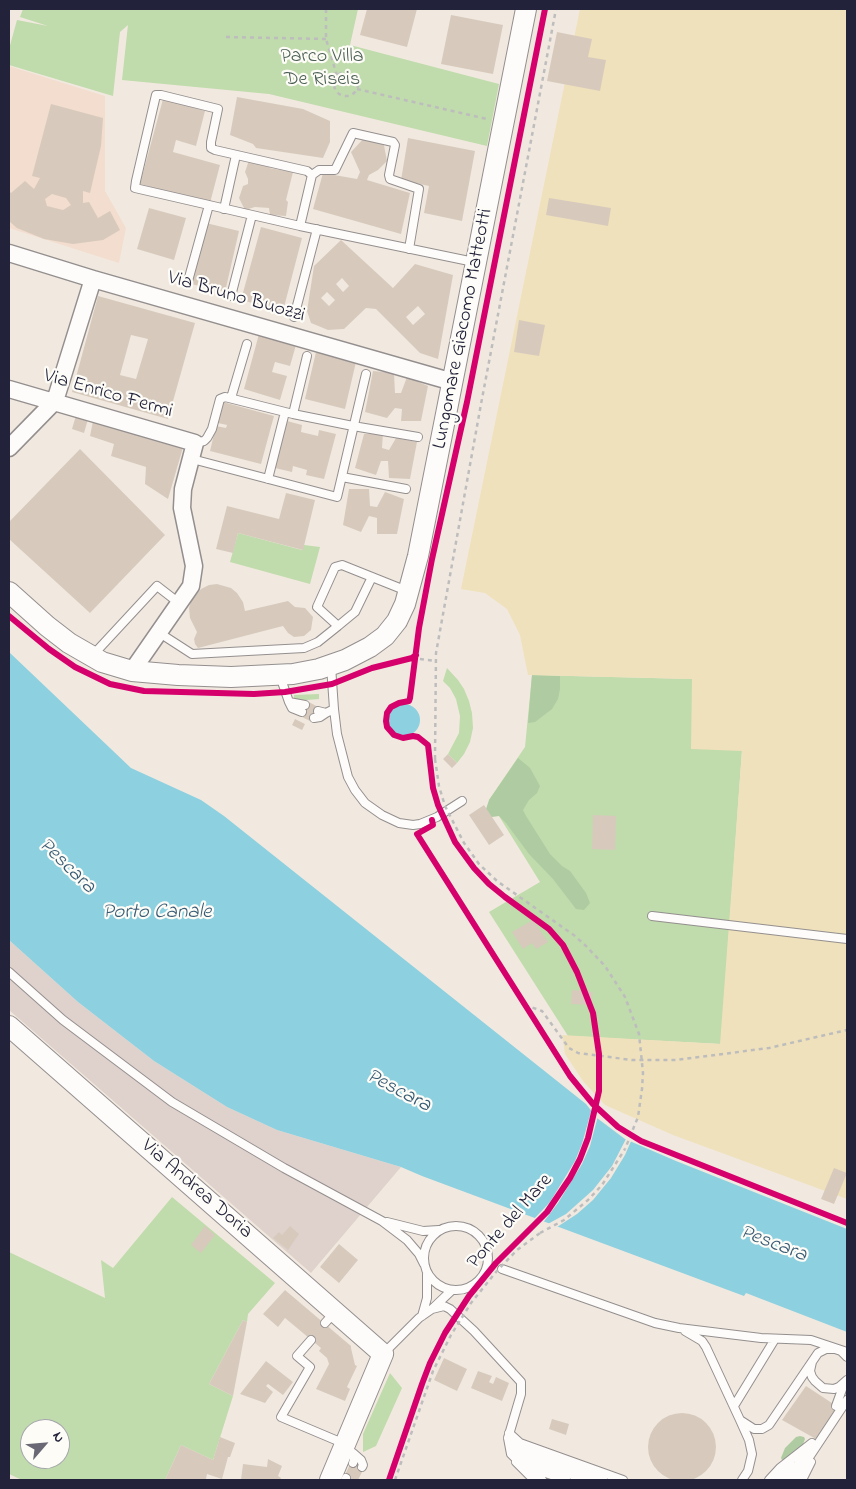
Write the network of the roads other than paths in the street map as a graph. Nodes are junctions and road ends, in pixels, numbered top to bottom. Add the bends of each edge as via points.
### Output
1 (526, 9) edge
2 (236, 155) junction
3 (312, 175) junction
4 (209, 205) junction
5 (224, 209) junction
6 (252, 215) junction
7 (300, 226) junction
8 (317, 229) junction
9 (409, 249) junction
10 (9, 253) edge
11 (476, 263) junction
12 (93, 279) junction
13 (188, 281) dead end
14 (231, 296) dead end
15 (294, 317) dead end
16 (247, 344) dead end
17 (308, 356) dead end
18 (366, 374) dead end
19 (453, 382) junction
20 (9, 389) edge
21 (231, 398) junction
22 (55, 401) junction
23 (289, 413) junction
24 (353, 426) junction
25 (418, 437) dead end
26 (195, 443) junction
27 (9, 448) edge
28 (192, 459) junction
29 (342, 477) junction
30 (268, 479) junction
31 (406, 489) dead end
32 (372, 577) junction
33 (9, 592) edge
34 (409, 592) junction
35 (179, 603) junction
36 (338, 626) junction
37 (158, 632) junction
38 (92, 656) junction
39 (331, 665) junction
40 (132, 671) junction
41 (280, 676) junction
42 (303, 709) dead end
43 (334, 709) junction
44 (319, 714) dead end
45 (462, 801) dead end
46 (652, 916) dead end
47 (847, 939) edge
48 (9, 972) edge
49 (9, 1026) edge
50 (382, 1221) junction
51 (439, 1230) junction
52 (425, 1268) junction
53 (502, 1270) dead end
54 (452, 1290) junction
55 (432, 1309) junction
56 (422, 1316) junction
57 (679, 1328) junction
58 (776, 1339) junction
59 (311, 1340) dead end
60 (835, 1349) junction
61 (847, 1352) edge
62 (383, 1354) junction
63 (815, 1356) junction
64 (847, 1357) edge
65 (846, 1383) edge
66 (847, 1400) edge
67 (734, 1406) junction
68 (836, 1406) dead end
69 (740, 1420) junction
70 (508, 1435) junction
71 (815, 1441) junction
72 (510, 1451) junction
73 (349, 1452) junction
74 (800, 1461) junction
75 (362, 1467) dead end
76 (340, 1479) edge
77 (747, 1479) edge
78 (542, 1480) edge
79 (566, 1480) edge
80 (586, 1480) edge
81 (603, 1480) edge
82 (623, 1480) edge
83 (769, 1480) edge
84 (778, 1480) edge
85 (786, 1480) edge
86 (794, 1480) edge
87 (802, 1480) edge

1 - 11 street, Lungomare Giacomo Matteotti
2 - 3 lane, Lungomare Giacomo Matteotti
2 - 4 lane, Lungomare Giacomo Matteotti via 211,148 218,109 156,96 136,188
2 - 5 lane
3 - 7 lane
3 - 9 lane via 319,170 335,170 353,133 393,142 390,179 419,189
4 - 5 lane, Lungomare Giacomo Matteotti
4 - 13 lane
5 - 6 lane, Lungomare Giacomo Matteotti
6 - 7 lane, Lungomare Giacomo Matteotti
6 - 14 lane
7 - 8 lane, Lungomare Giacomo Matteotti
8 - 9 lane, Lungomare Giacomo Matteotti
8 - 15 lane
9 - 11 lane, Lungomare Giacomo Matteotti
10 - 12 street, Via Bruno Buozzi
11 - 19 street, Lungomare Giacomo Matteotti
12 - 19 street, Via Bruno Buozzi
12 - 22 street
16 - 21 lane, Via Bruno Buozzi
17 - 23 lane, Via Bruno Buozzi
18 - 24 lane
19 - 34 street, Lungomare Giacomo Matteotti
20 - 22 street, Via Enrico Fermi
21 - 23 lane
21 - 26 lane, Via Bruno Buozzi via 220,400 210,433 204,441
22 - 26 street, Via Enrico Fermi
22 - 27 street
23 - 24 lane
23 - 30 lane, Via Bruno Buozzi
24 - 25 lane
24 - 29 lane
26 - 28 street
28 - 30 lane
28 - 35 street via 183,489 182,508 194,566 191,586
29 - 30 lane via 337,497
29 - 31 lane
32 - 34 lane
32 - 36 lane via 355,612
32 - 36 lane via 342,565 335,567 317,607
33 - 38 street, Lungomare Giacomo Matteotti via 52,631
34 - 39 street, Lungomare Giacomo Matteotti via 397,621 381,640
35 - 37 street
35 - 38 lane via 157,586
36 - 37 lane via 318,642 304,648 192,654
37 - 40 street
38 - 40 street, Lungomare Giacomo Matteotti
39 - 41 street, Lungomare Giacomo Matteotti
39 - 43 lane
40 - 41 street, Lungomare Giacomo Matteotti via 194,676
41 - 42 lane via 289,702
43 - 44 lane
43 - 45 lane via 348,777 365,802 382,815 399,823 420,824 437,818
46 - 47 lane
48 - 50 lane via 63,1020 172,1102
49 - 62 street, Via Andrea Doria via 330,1318
50 - 51 lane via 423,1231
50 - 52 lane via 407,1240 419,1254
51 - 52 lane via 426,1245
51 - 54 lane via 454,1226 469,1229 485,1243 488,1253 486,1271 478,1282 466,1289
52 - 54 lane via 437,1284
52 - 56 lane via 427,1298
53 - 57 lane via 655,1323
54 - 55 lane
55 - 56 lane
55 - 70 lane via 450,1308 521,1382 521,1394
56 - 62 lane
57 - 58 lane
57 - 67 lane via 702,1341
58 - 60 lane via 811,1340
58 - 67 lane
59 - 73 lane via 297,1356 310,1367 281,1417
60 - 61 lane
60 - 63 lane via 826,1349
60 - 64 lane
62 - 73 street
63 - 65 lane via 810,1372 819,1385 829,1389
63 - 69 lane via 769,1425 754,1429
65 - 68 lane
66 - 71 lane
67 - 69 lane
69 - 77 lane via 752,1449
70 - 72 lane
70 - 81 lane via 514,1446 528,1453
70 - 82 lane via 520,1443
71 - 74 lane
71 - 83 lane
71 - 86 lane
71 - 87 lane
72 - 78 lane via 525,1472
72 - 79 lane via 528,1467
72 - 80 lane
73 - 75 lane via 361,1460
73 - 76 street
74 - 84 lane
74 - 85 lane

